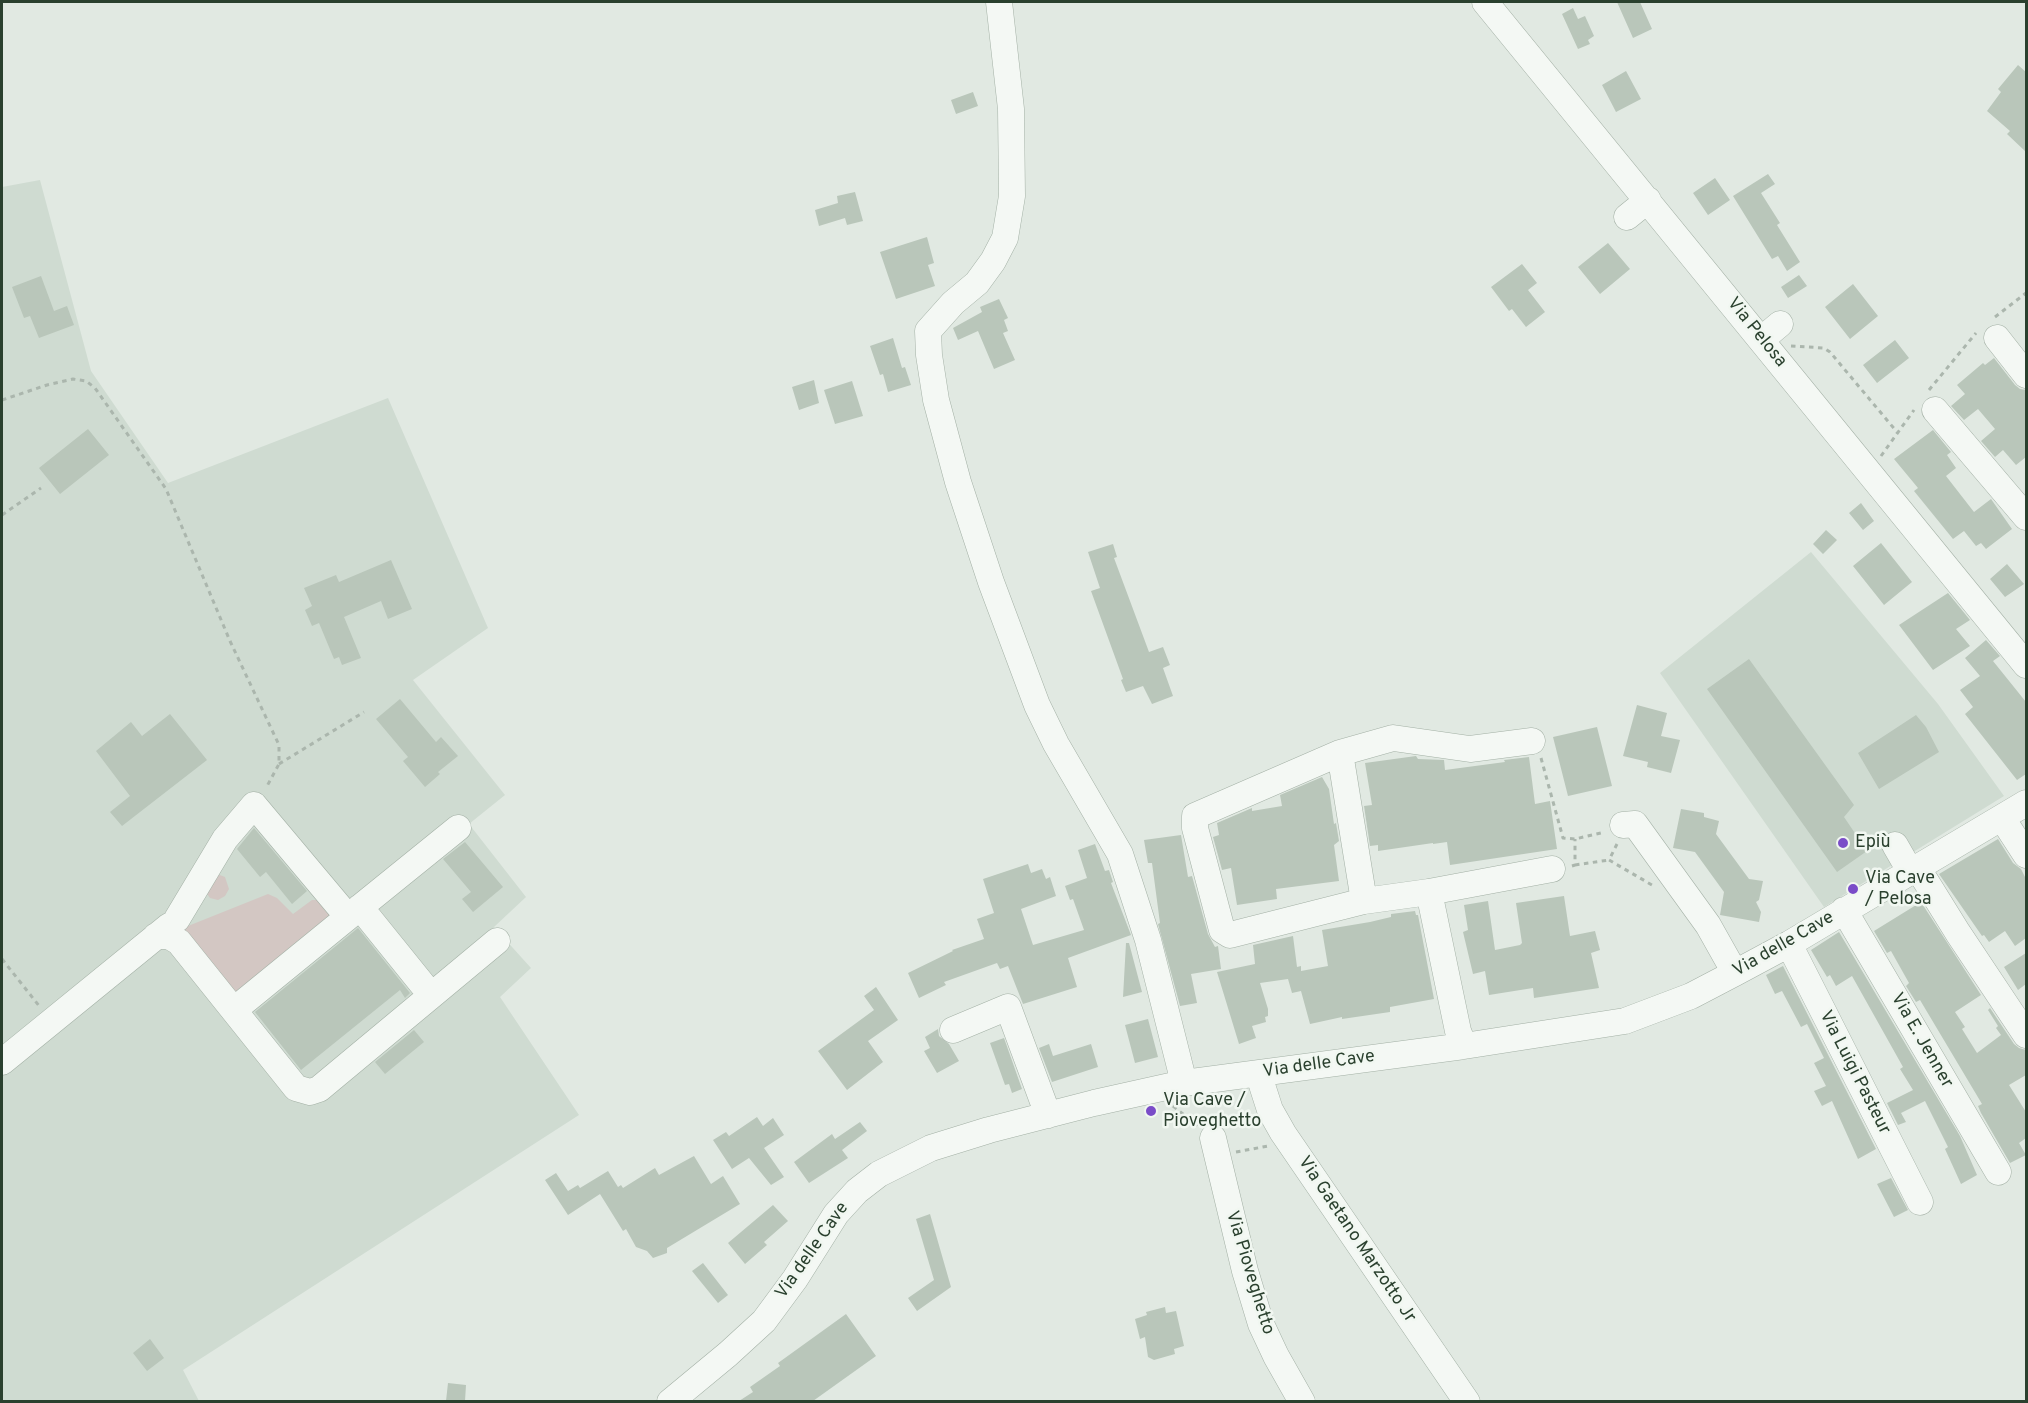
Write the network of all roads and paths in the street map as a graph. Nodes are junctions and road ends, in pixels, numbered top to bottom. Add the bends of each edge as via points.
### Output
1 (999, 2) edge
2 (1485, 2) edge
3 (1648, 195) junction
4 (1627, 217) dead end
5 (2026, 293) edge
6 (1990, 329) junction
7 (2026, 375) edge
8 (2, 400) edge
9 (1924, 405) junction
10 (1869, 471) junction
11 (40, 488) dead end
12 (2, 514) edge
13 (2026, 517) edge
14 (2026, 665) edge
15 (364, 712) dead end
16 (1532, 741) joint
17 (1340, 753) junction
18 (279, 764) junction
19 (2026, 802) edge
20 (254, 805) junction
21 (2002, 818) junction
22 (1623, 825) junction
23 (458, 828) dead end
24 (1895, 845) dead end
25 (2026, 855) edge
26 (1609, 860) junction
27 (1564, 867) joint
28 (1914, 869) junction
29 (1656, 887) dead end
30 (1429, 892) junction
31 (204, 898) dead end
32 (1364, 901) junction
33 (1844, 910) junction
34 (354, 912) junction
35 (177, 920) junction
36 (156, 936) junction
37 (497, 941) dead end
38 (1789, 944) junction
39 (2, 959) edge
40 (1735, 973) junction
41 (431, 995) junction
42 (234, 1011) junction
43 (52, 1021) junction
44 (953, 1030) dead end
45 (2026, 1035) edge
46 (1464, 1046) junction
47 (2, 1062) edge
48 (1261, 1072) junction
49 (1184, 1083) junction
50 (1154, 1089) junction
51 (1048, 1115) junction
52 (1215, 1147) junction
53 (1275, 1148) dead end
54 (1998, 1172) dead end
55 (1920, 1202) dead end
56 (670, 1401) edge
57 (1302, 1401) edge
58 (1467, 1401) edge

1 - 49 street via 1012,141 1012,196 1005,238 977,283 928,332 930,366 958,482 1037,705 1120,854 1148,940
2 - 3 street, Via Pelosa
3 - 4 street
3 - 10 street, Via Pelosa via 1771,332
5 - 6 path
6 - 7 street
6 - 9 path via 1951,361
8 - 18 path via 73,379 86,381 95,388 166,489 279,745
9 - 10 path
9 - 13 street
10 - 14 street, Via Pelosa
11 - 12 path
15 - 18 path
16 - 17 street via 1470,749 1393,738
16 - 22 path via 1537,743 1563,838 1575,839
17 - 32 street
17 - 32 street via 1195,816 1195,828 1222,930 1230,935
18 - 20 path
19 - 21 street, Via delle Cave
20 - 34 street
20 - 35 street via 225,839
21 - 25 street
21 - 28 street, Via delle Cave
22 - 26 path
22 - 40 street via 1635,824 1708,925
23 - 34 street
24 - 28 street
26 - 27 path
26 - 29 path
27 - 30 street
28 - 33 street, Via delle Cave
28 - 45 street
30 - 32 street
30 - 46 street
31 - 35 street
33 - 38 street, Via delle Cave
33 - 54 street, Via E. Jenner
34 - 41 street
34 - 42 street
35 - 36 street
36 - 42 street via 169,936 179,942
36 - 43 street
37 - 41 street
38 - 40 street, Via delle Cave
38 - 55 street, Via Luigi Pasteur
39 - 43 path
40 - 46 street, Via delle Cave via 1691,996 1625,1022
41 - 42 street via 319,1089 310,1092 296,1088
43 - 47 street
44 - 51 street via 1008,1007
46 - 48 street, Via delle Cave
48 - 49 street, Via delle Cave
48 - 58 street, Via Gaetano Marzotto Jr via 1270,1110 1283,1133
49 - 50 street, Via delle Cave
50 - 51 street, Via delle Cave
50 - 52 path
51 - 56 street, Via delle Cave via 931,1148 872,1180 836,1214 764,1321
52 - 53 path
52 - 57 street, Via Pioveghetto via 1261,1324

